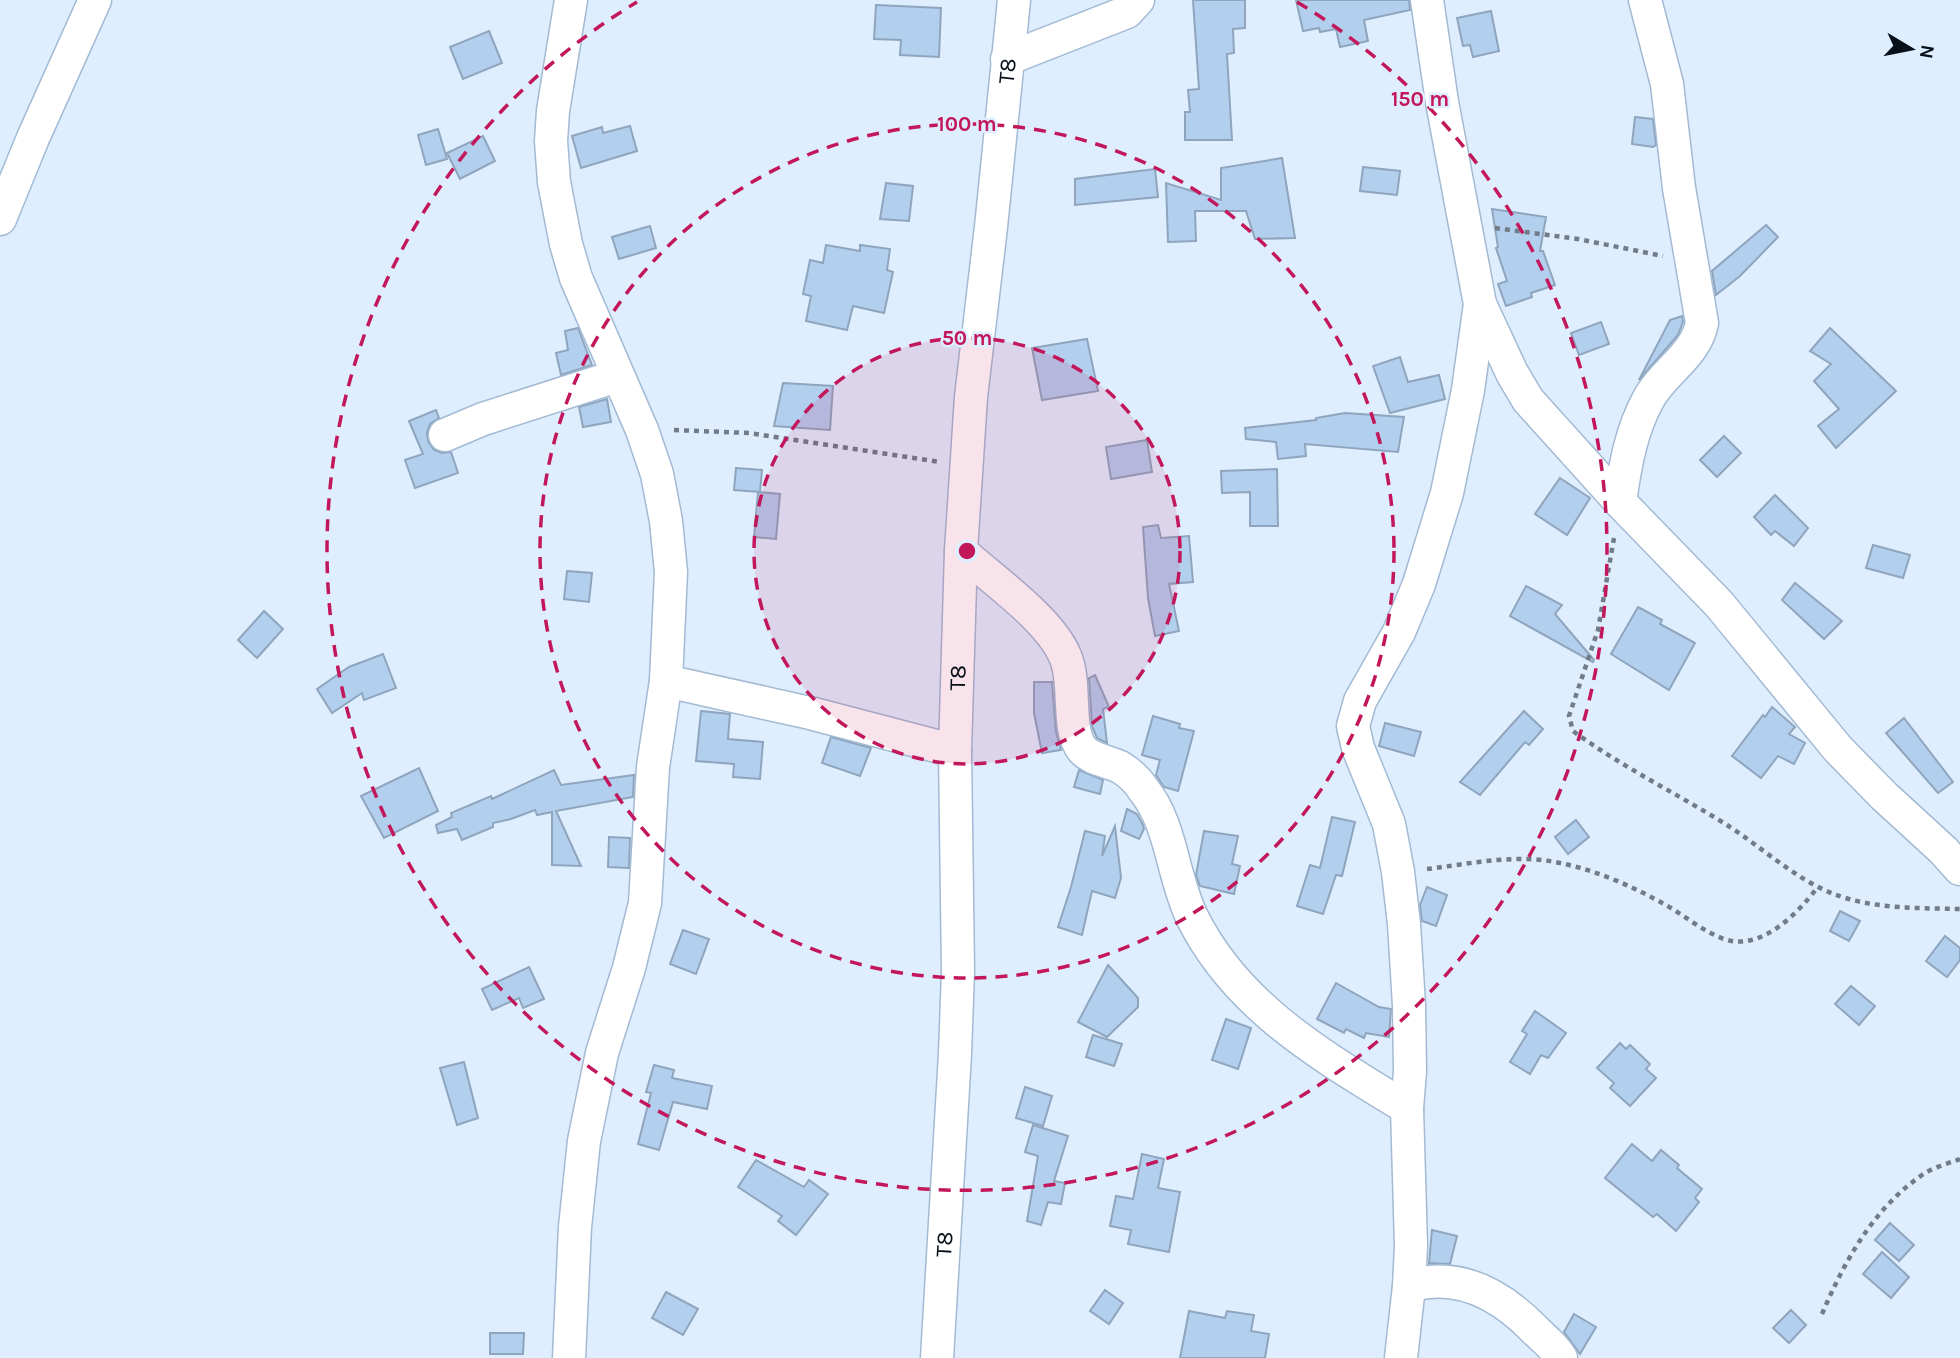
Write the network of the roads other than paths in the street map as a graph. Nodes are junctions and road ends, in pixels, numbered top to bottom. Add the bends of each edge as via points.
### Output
1 (94, 0) edge
2 (571, 0) edge
3 (1014, 0) edge
4 (1138, 0) edge
5 (1427, 0) edge
6 (1645, 0) edge
7 (1007, 59) junction
8 (0, 219) edge
9 (1480, 304) junction
10 (617, 376) junction
11 (445, 435) dead end
12 (1620, 502) junction
13 (961, 551) junction
14 (666, 681) junction
15 (955, 751) junction
16 (1960, 869) edge
17 (1407, 1108) junction
18 (1409, 1286) junction
19 (569, 1358) edge
20 (937, 1358) edge
21 (1401, 1358) edge
22 (1560, 1358) edge

1 - 8 street
2 - 10 street via 553,111 554,182 576,278
3 - 7 street, T8
4 - 7 street via 1127,12
5 - 9 street
6 - 12 street via 1667,84 1702,323 1696,342 1650,397 1627,454
7 - 13 street, T8 via 971,397
9 - 12 street via 1528,400
9 - 17 street via 1447,493 1419,584 1399,632 1360,701 1353,726 1388,824 1398,872 1409,1004
10 - 11 street
10 - 14 street via 642,429 666,521 671,572
12 - 16 street via 1719,604 1839,749
13 - 15 street, T8
13 - 17 street via 1054,636 1070,673 1074,734 1083,750 1120,768 1155,806 1192,916 1234,982 1312,1047
14 - 15 street
14 - 19 street via 653,767 645,903 602,1053 584,1141
15 - 20 street, T8 via 956,1054
17 - 18 street
18 - 21 street
18 - 22 street via 1427,1280 1459,1282 1491,1293 1527,1322

